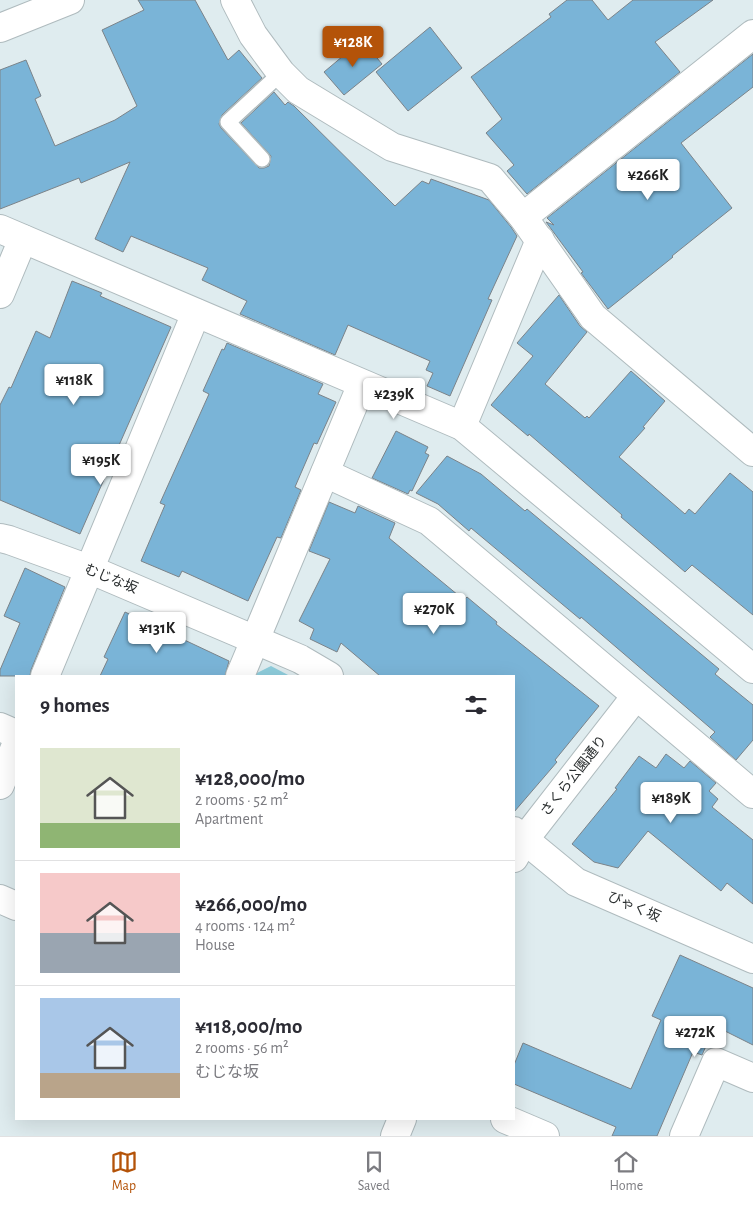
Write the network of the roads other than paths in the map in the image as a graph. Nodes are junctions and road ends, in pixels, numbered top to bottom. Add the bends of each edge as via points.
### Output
1 (70, 0) edge
2 (234, 0) edge
3 (0, 28) edge
4 (753, 34) edge
5 (281, 73) junction
6 (262, 159) dead end
7 (523, 216) junction
8 (12, 234) edge
9 (540, 240) junction
10 (0, 294) edge
11 (196, 313) junction
12 (362, 384) junction
13 (462, 426) junction
14 (753, 452) edge
15 (325, 473) junction
16 (0, 538) edge
17 (89, 569) junction
18 (255, 640) junction
19 (753, 669) edge
20 (45, 675) edge
21 (240, 675) edge
22 (327, 675) edge
23 (636, 696) junction
24 (0, 727) edge
25 (15, 734) edge
26 (15, 747) edge
27 (0, 784) edge
28 (753, 794) edge
29 (517, 843) edge
30 (0, 899) edge
31 (15, 906) edge
32 (753, 959) edge
33 (753, 1078) edge
34 (402, 1120) edge
35 (507, 1120) edge
36 (395, 1136) edge
37 (545, 1136) edge
38 (684, 1136) edge

1 - 3 street
2 - 5 street via 253,35
4 - 7 street
5 - 6 lane via 228,122
5 - 7 street via 298,90 392,147 490,178
7 - 9 street
8 - 10 street
8 - 11 street
9 - 13 street
9 - 14 street via 593,317
11 - 12 street
11 - 17 street
12 - 13 street
12 - 15 street
13 - 19 street
15 - 18 street
15 - 23 street via 429,521
16 - 17 street, むじな坂
17 - 18 street, むじな坂
17 - 20 street
18 - 21 street
18 - 22 street, むじな坂 via 300,659
23 - 28 street
23 - 29 street, さくら公園通り
24 - 25 street
26 - 27 street
29 - 32 street, びゃく坂 via 576,882
30 - 31 street
33 - 38 street via 716,1062
34 - 36 street
35 - 37 street

